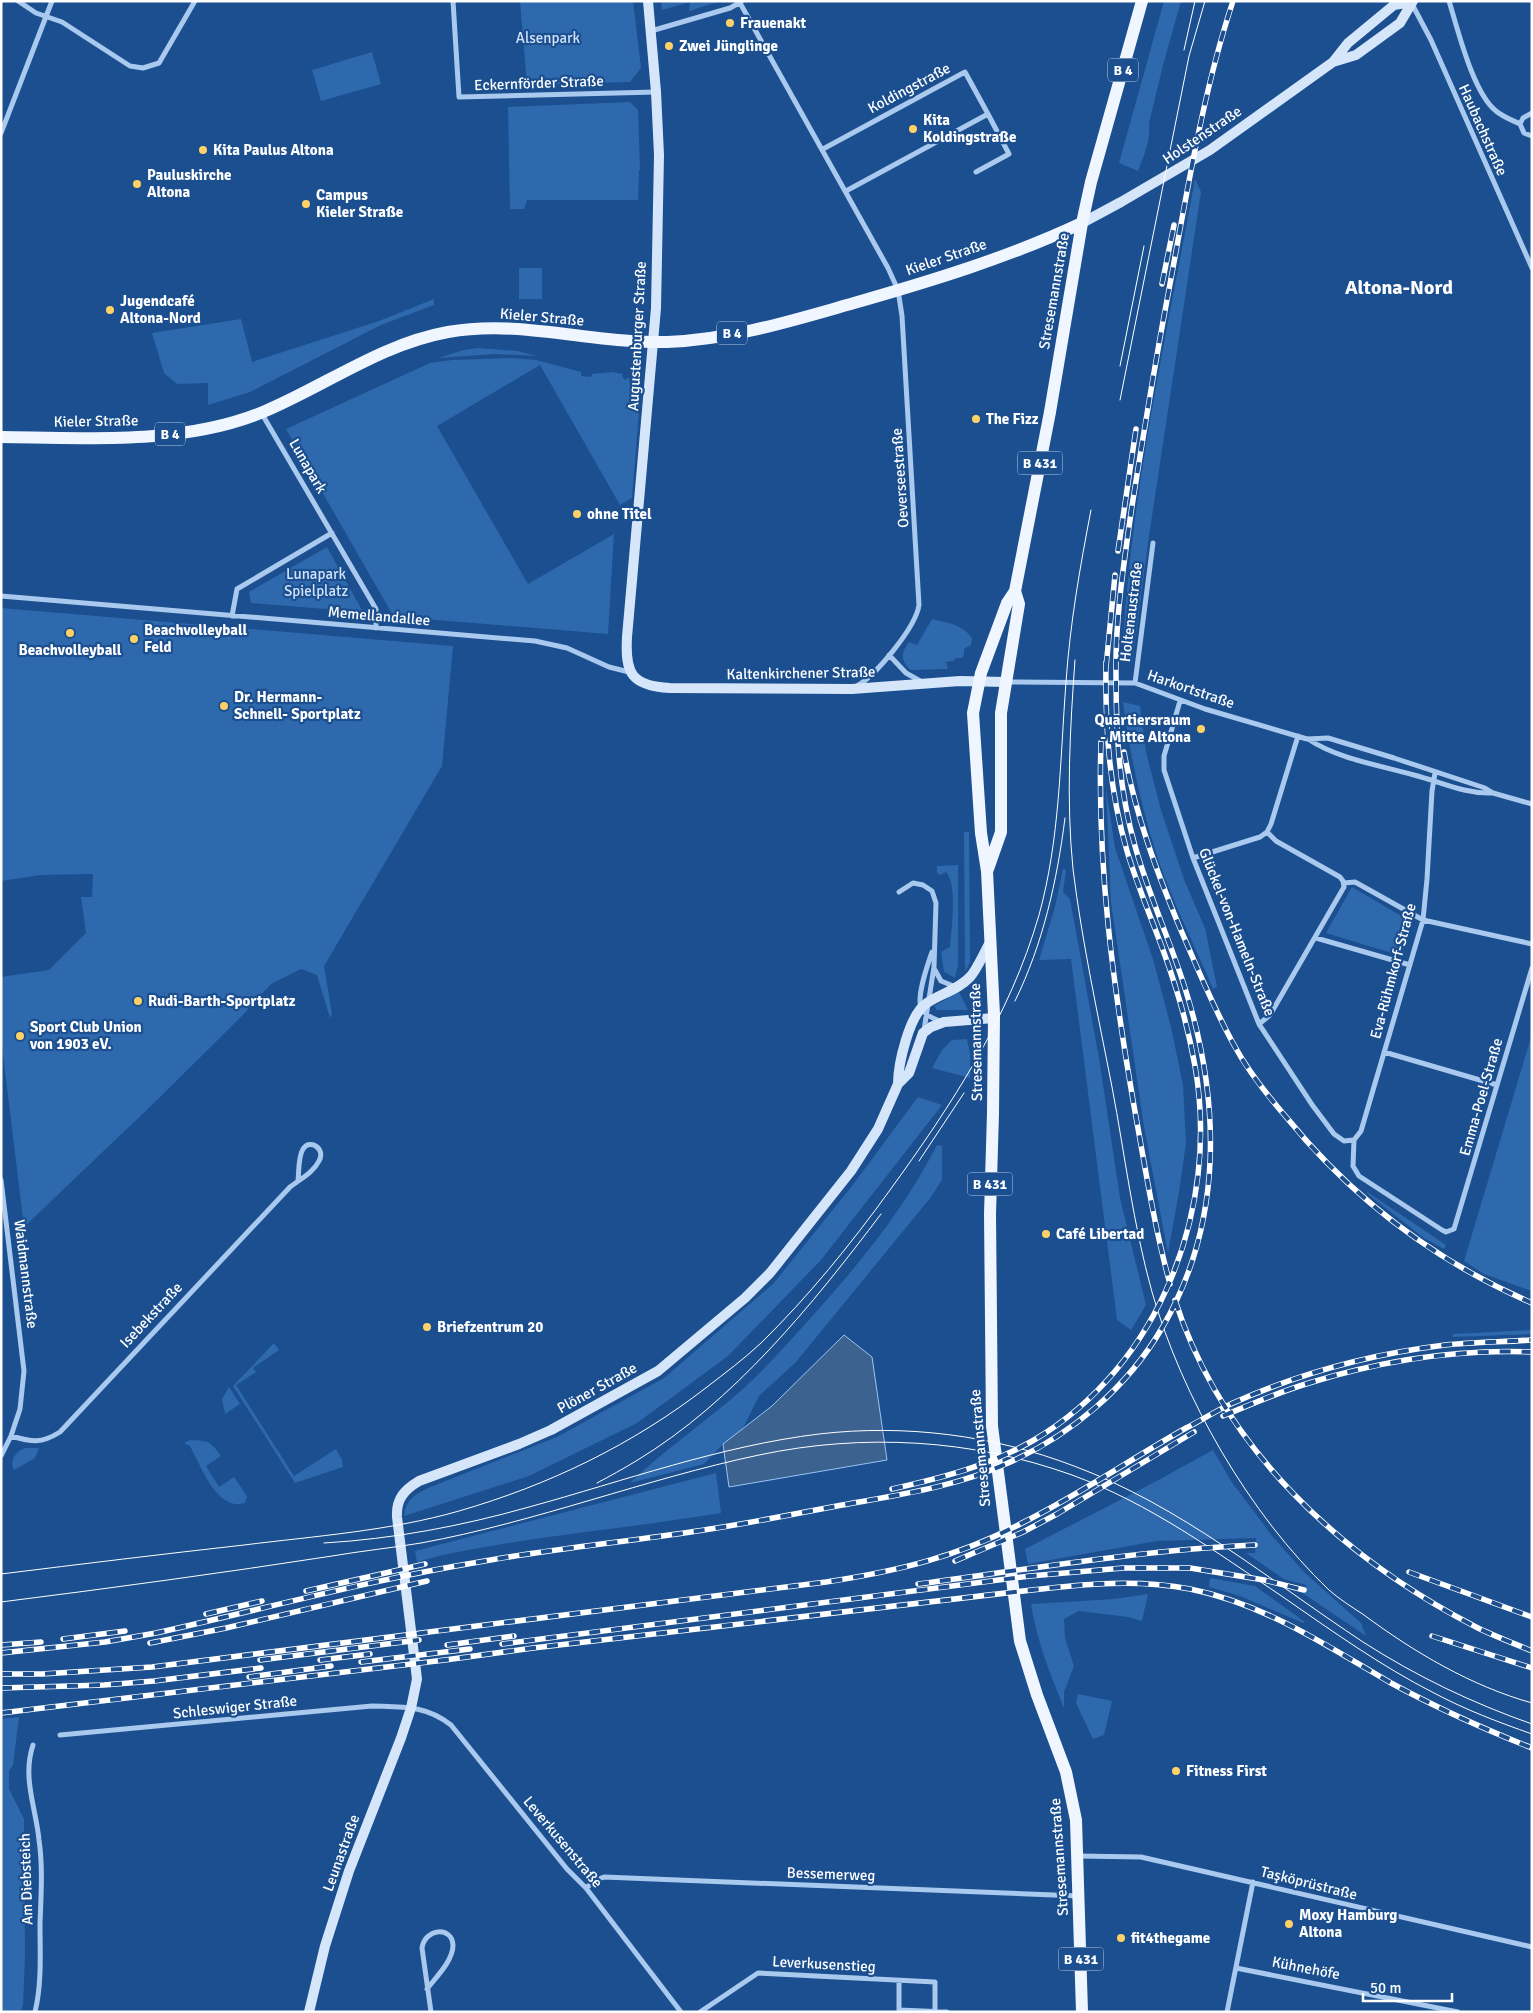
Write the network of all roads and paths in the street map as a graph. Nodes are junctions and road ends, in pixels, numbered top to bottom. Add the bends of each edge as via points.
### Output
1 (18, 1) edge
2 (52, 1) edge
3 (195, 1) edge
4 (453, 1) edge
5 (648, 1) edge
6 (1142, 1) edge
7 (1448, 1) edge
8 (741, 2) edge
9 (1412, 2) edge
10 (46, 17) junction
11 (651, 31) junction
12 (1333, 62) junction
13 (656, 92) junction
14 (1532, 113) edge
15 (988, 114) junction
16 (1520, 124) junction
17 (1, 133) edge
18 (1532, 136) edge
19 (823, 149) junction
20 (976, 172) dead end
21 (846, 191) junction
22 (1082, 223) junction
23 (1532, 268) edge
24 (898, 290) junction
25 (654, 342) junction
26 (262, 412) junction
27 (1, 437) edge
28 (332, 533) junction
29 (1153, 544) dead end
30 (1015, 591) junction
31 (1, 596) edge
32 (232, 616) junction
33 (376, 628) junction
34 (889, 655) junction
35 (630, 672) junction
36 (979, 681) junction
37 (1005, 682) junction
38 (1135, 683) junction
39 (925, 684) junction
40 (852, 689) junction
41 (1180, 701) junction
42 (1298, 736) junction
43 (1307, 739) junction
44 (1436, 772) junction
45 (1433, 782) junction
46 (1493, 793) junction
47 (1532, 804) edge
48 (1267, 832) junction
49 (1193, 858) junction
50 (987, 871) junction
51 (1344, 883) junction
52 (899, 892) dead end
53 (1423, 920) junction
54 (1316, 938) junction
55 (991, 941) junction
56 (1532, 944) edge
57 (934, 947) junction
58 (1410, 965) junction
59 (934, 967) junction
60 (1532, 968) edge
61 (957, 987) junction
62 (925, 1008) junction
63 (994, 1018) junction
64 (944, 1022) junction
65 (1260, 1024) junction
66 (923, 1033) junction
67 (1384, 1052) junction
68 (898, 1084) junction
69 (1498, 1085) junction
70 (1354, 1140) junction
71 (1, 1180) edge
72 (298, 1181) junction
73 (11, 1436) junction
74 (1, 1456) edge
75 (412, 1708) junction
76 (60, 1735) dead end
77 (33, 1745) dead end
78 (1078, 1856) junction
79 (1253, 1882) junction
80 (586, 1888) junction
81 (1079, 1896) junction
82 (1532, 1947) edge
83 (1236, 1968) junction
84 (899, 1981) junction
85 (427, 1989) junction
86 (935, 2011) edge
87 (35, 2012) edge
88 (309, 2012) edge
89 (431, 2012) edge
90 (681, 2012) edge
91 (700, 2012) edge
92 (947, 2012) edge
93 (1082, 2012) edge
94 (1227, 2012) edge
95 (1458, 2012) edge

1 - 10 street
2 - 10 street
3 - 10 street via 159,63 143,68 130,66 62,22
4 - 13 street, Eckernförder Straße via 459,97
5 - 11 street, Augustenburger Straße
6 - 22 main road, Stresemannstraße / B 4
7 - 16 street via 1473,74 1486,100 1496,111
8 - 11 street
8 - 19 street
9 - 12 street, Holstenstraße via 1394,5 1348,43
9 - 12 street, Holstenstraße via 1400,23 1356,55
9 - 23 street, Haubachstraße
10 - 17 street
11 - 13 street, Augustenburger Straße
12 - 22 street, Holstenstraße via 1210,150
13 - 25 street, Augustenburger Straße via 659,155
14 - 16 street
15 - 19 street, Koldingstraße via 965,72
15 - 20 street, Koldingstraße via 1009,154
15 - 21 street
16 - 18 street via 1524,133
19 - 21 street
21 - 24 street
22 - 24 main road, Kieler Straße / B 4 via 1043,240
22 - 30 main road, Stresemannstraße / B 431
24 - 25 main road, Kieler Straße / B 4 via 771,325 710,337
24 - 34 street, Oeverseestraße via 919,605 916,617
25 - 26 main road, Kieler Straße / B 4 via 602,339 523,328 453,331 394,347
25 - 35 street, Augustenburger Straße via 627,637
26 - 27 main road, Kieler Straße / B 4 via 212,427 161,435
26 - 28 street, Lunapark
28 - 32 street via 237,589
28 - 33 street, Lunapark via 376,609
29 - 38 street, Holtenaustraße
30 - 36 main road, Stresemannstraße / B 431 via 1004,611
30 - 37 main road, Stresemannstraße / B 431 via 1019,604
31 - 32 street, Memellandallee
32 - 33 street, Memellandallee
33 - 35 street, Memellandallee via 535,641 567,648 609,667
34 - 39 street via 906,673
34 - 40 street, Oeverseestraße via 868,678
35 - 40 street, Kaltenkirchener Straße via 635,679 660,688
36 - 37 street, Kaltenkirchener Straße
36 - 39 street, Kaltenkirchener Straße
36 - 50 main road, Stresemannstraße / B 431 via 973,723
37 - 38 street, Harkortstraße
37 - 50 main road, Stresemannstraße / B 431 via 1001,713 1001,832
38 - 41 street, Harkortstraße
39 - 40 street, Kaltenkirchener Straße
41 - 42 street, Harkortstraße
41 - 49 street, Glückel-von-Hameln-Straße via 1163,766
42 - 43 street, Harkortstraße
42 - 48 street
43 - 44 street, Harkortstraße via 1328,738
43 - 45 street, Harkortstraße via 1325,750
44 - 45 street, Eva-Rühmkorf-Straße
44 - 46 street, Harkortstraße
45 - 46 street, Harkortstraße via 1468,792
45 - 53 street, Eva-Rühmkorf-Straße
46 - 47 street, Harkortstraße
48 - 49 street
48 - 51 street via 1276,841
49 - 65 street, Glückel-von-Hameln-Straße
50 - 55 main road, Stresemannstraße / B 431
51 - 53 street via 1356,882
51 - 54 street via 1343,892
52 - 57 street, Plöner Straße via 913,883 932,891 936,903
53 - 56 street
53 - 58 street, Eva-Rühmkorf-Straße
54 - 58 street
54 - 65 street via 1270,1015
55 - 61 street via 970,977
55 - 63 main road, Stresemannstraße / B 431
57 - 59 street, Plöner Straße
57 - 62 street, Plöner Straße via 921,994
58 - 67 street, Eva-Rühmkorf-Straße
59 - 61 street via 935,974 942,981
59 - 62 street, Plöner Straße
60 - 69 street, Emma-Poel-Straße
61 - 62 street
62 - 64 street
62 - 66 street, Plöner Straße
62 - 68 street, Plöner Straße via 910,1030 898,1070
63 - 64 street
63 - 78 main road, Stresemannstraße / B 431 via 990,1288 994,1452 1020,1640 1066,1772 1076,1820
64 - 66 street
65 - 70 street, Glückel-von-Hameln-Straße via 1334,1134 1344,1141
66 - 68 street, Plöner Straße via 909,1072
67 - 69 street
67 - 70 street, Eva-Rühmkorf-Straße via 1361,1131
68 - 75 street, Plöner Straße via 878,1129 851,1171 770,1274 658,1371 551,1430 419,1482 403,1493 397,1517 418,1679
69 - 70 street, Emma-Poel-Straße via 1456,1224 1450,1231 1442,1230 1359,1176 1353,1166
71 - 73 street, Waidmannstraße via 24,1371 20,1409
72 - 72 street, Isebekstraße via 320,1160 321,1154 316,1146 310,1144 302,1151
72 - 73 street, Isebekstraße via 60,1432 41,1441
73 - 74 street, Waidmannstraße
75 - 76 street, Schleswiger Straße via 372,1706
75 - 80 street, Leverkusenstraße via 431,1712 451,1725 567,1869
75 - 88 street, Leunastraße via 349,1871 325,1946
77 - 87 street, Am Diebsteich via 29,1764 30,1797 40,1840 41,1880 40,1984
78 - 79 street, Taşköprüstraße via 1141,1857
78 - 81 main road, Stresemannstraße / B 431
79 - 82 street, Taşköprüstraße
79 - 83 street
80 - 81 street, Bessemerweg via 604,1878
80 - 90 street, Leverkusenstraße
81 - 93 main road, Stresemannstraße / B 431
83 - 94 street
83 - 95 street, Kühnehöfe
84 - 86 street via 899,2010
84 - 86 street, Leverkusenstieg via 935,1982
84 - 91 street, Leverkusenstieg via 758,1973
85 - 85 street via 423,1941 436,1931 443,1932 451,1940 450,1956
85 - 89 street
86 - 92 street

